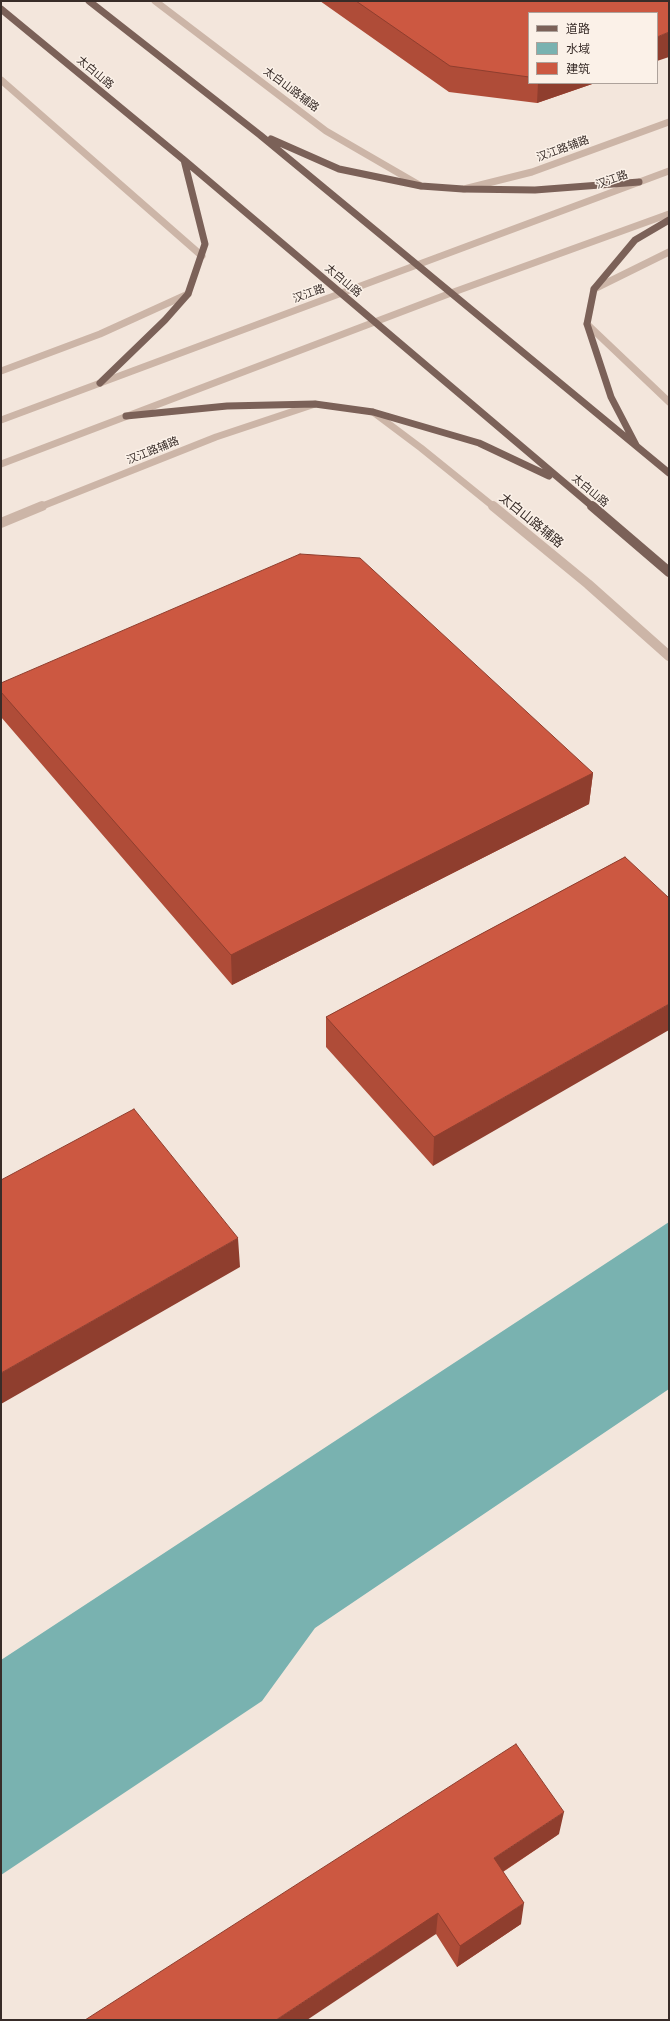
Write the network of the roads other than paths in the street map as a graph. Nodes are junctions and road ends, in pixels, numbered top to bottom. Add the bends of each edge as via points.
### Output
1 (89, 1) edge
2 (155, 1) edge
3 (1, 9) edge
4 (1, 80) edge
5 (669, 122) edge
6 (260, 135) junction
7 (184, 160) junction
8 (669, 170) edge
9 (639, 182) junction
10 (421, 186) junction
11 (463, 189) junction
12 (669, 214) edge
13 (669, 220) edge
14 (669, 252) edge
15 (202, 256) junction
16 (417, 265) junction
17 (594, 289) junction
18 (451, 293) junction
19 (188, 294) junction
20 (341, 294) junction
21 (374, 323) junction
22 (587, 324) junction
23 (1, 371) edge
24 (100, 383) junction
25 (669, 402) edge
26 (315, 404) junction
27 (373, 412) junction
28 (126, 416) junction
29 (1, 420) edge
30 (639, 450) junction
31 (1, 464) edge
32 (669, 473) edge
33 (562, 482) junction
34 (1, 523) edge
35 (669, 572) edge
36 (669, 656) edge

1 - 6 main road
2 - 10 street, 太白山路辅路 via 326,131
3 - 7 main road, 太白山路
4 - 15 street
5 - 11 street, 汉江路辅路 via 532,172
6 - 10 main road via 339,169
6 - 16 main road
7 - 15 main road via 205,244
7 - 20 main road, 太白山路
8 - 9 street, 汉江路
9 - 11 main road via 535,190
9 - 16 street, 汉江路
10 - 11 main road
12 - 18 street
13 - 17 main road via 635,240
14 - 17 street
15 - 19 main road
16 - 18 main road
16 - 20 street, 汉江路
17 - 22 main road
18 - 21 street
18 - 30 main road
19 - 23 street via 100,334
19 - 24 main road
20 - 21 main road, 太白山路
20 - 24 street, 汉江路
21 - 28 street
21 - 33 main road, 太白山路
22 - 25 street
22 - 30 main road via 611,397
24 - 29 street, 汉江路
26 - 27 main road
26 - 28 main road via 227,406
26 - 34 street, 汉江路辅路 via 216,437
27 - 33 main road via 479,443
27 - 36 street, 太白山路辅路 via 588,584
28 - 31 street
30 - 32 main road
33 - 35 main road, 太白山路

